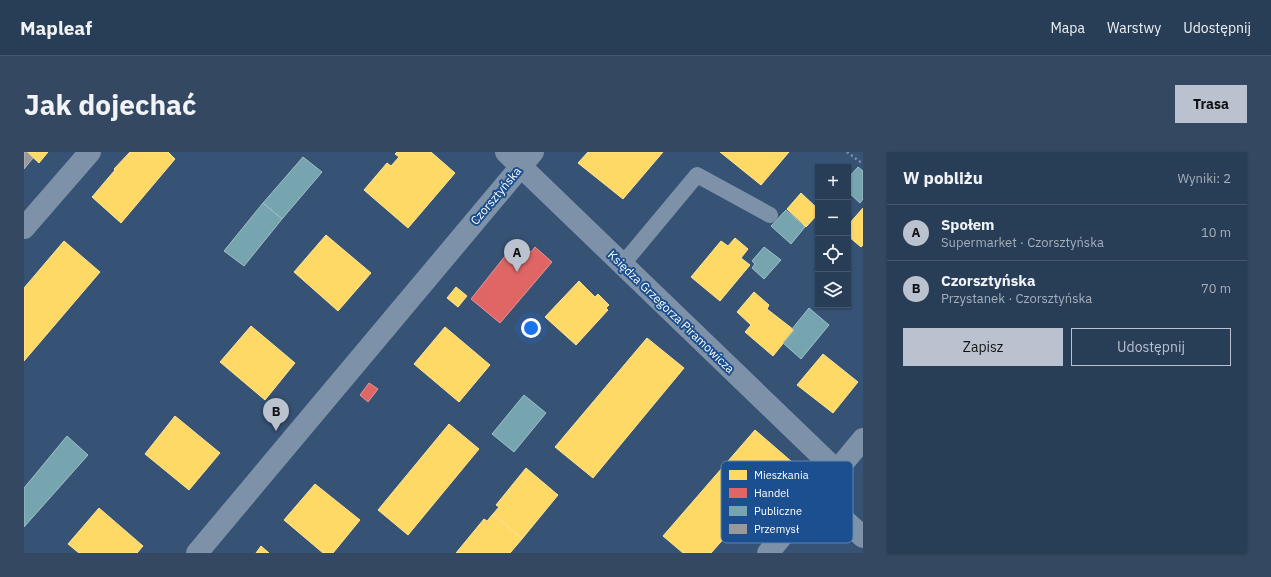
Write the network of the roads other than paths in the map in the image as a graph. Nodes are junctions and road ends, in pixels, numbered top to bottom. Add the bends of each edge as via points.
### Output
1 (90, 152) edge
2 (520, 157) edge
3 (770, 215) dead end
4 (24, 228) edge
5 (622, 265) junction
6 (863, 439) edge
7 (827, 461) edge
8 (845, 461) edge
9 (853, 529) edge
10 (863, 538) edge
11 (776, 543) edge
12 (197, 553) edge
13 (768, 553) edge

1 - 4 street
2 - 5 street, Księdza Grzegorza Piramowicza
2 - 12 street, Czorsztyńska
3 - 5 lane via 697,175
5 - 7 street, Księdza Grzegorza Piramowicza
6 - 8 street
9 - 10 street
11 - 13 street

